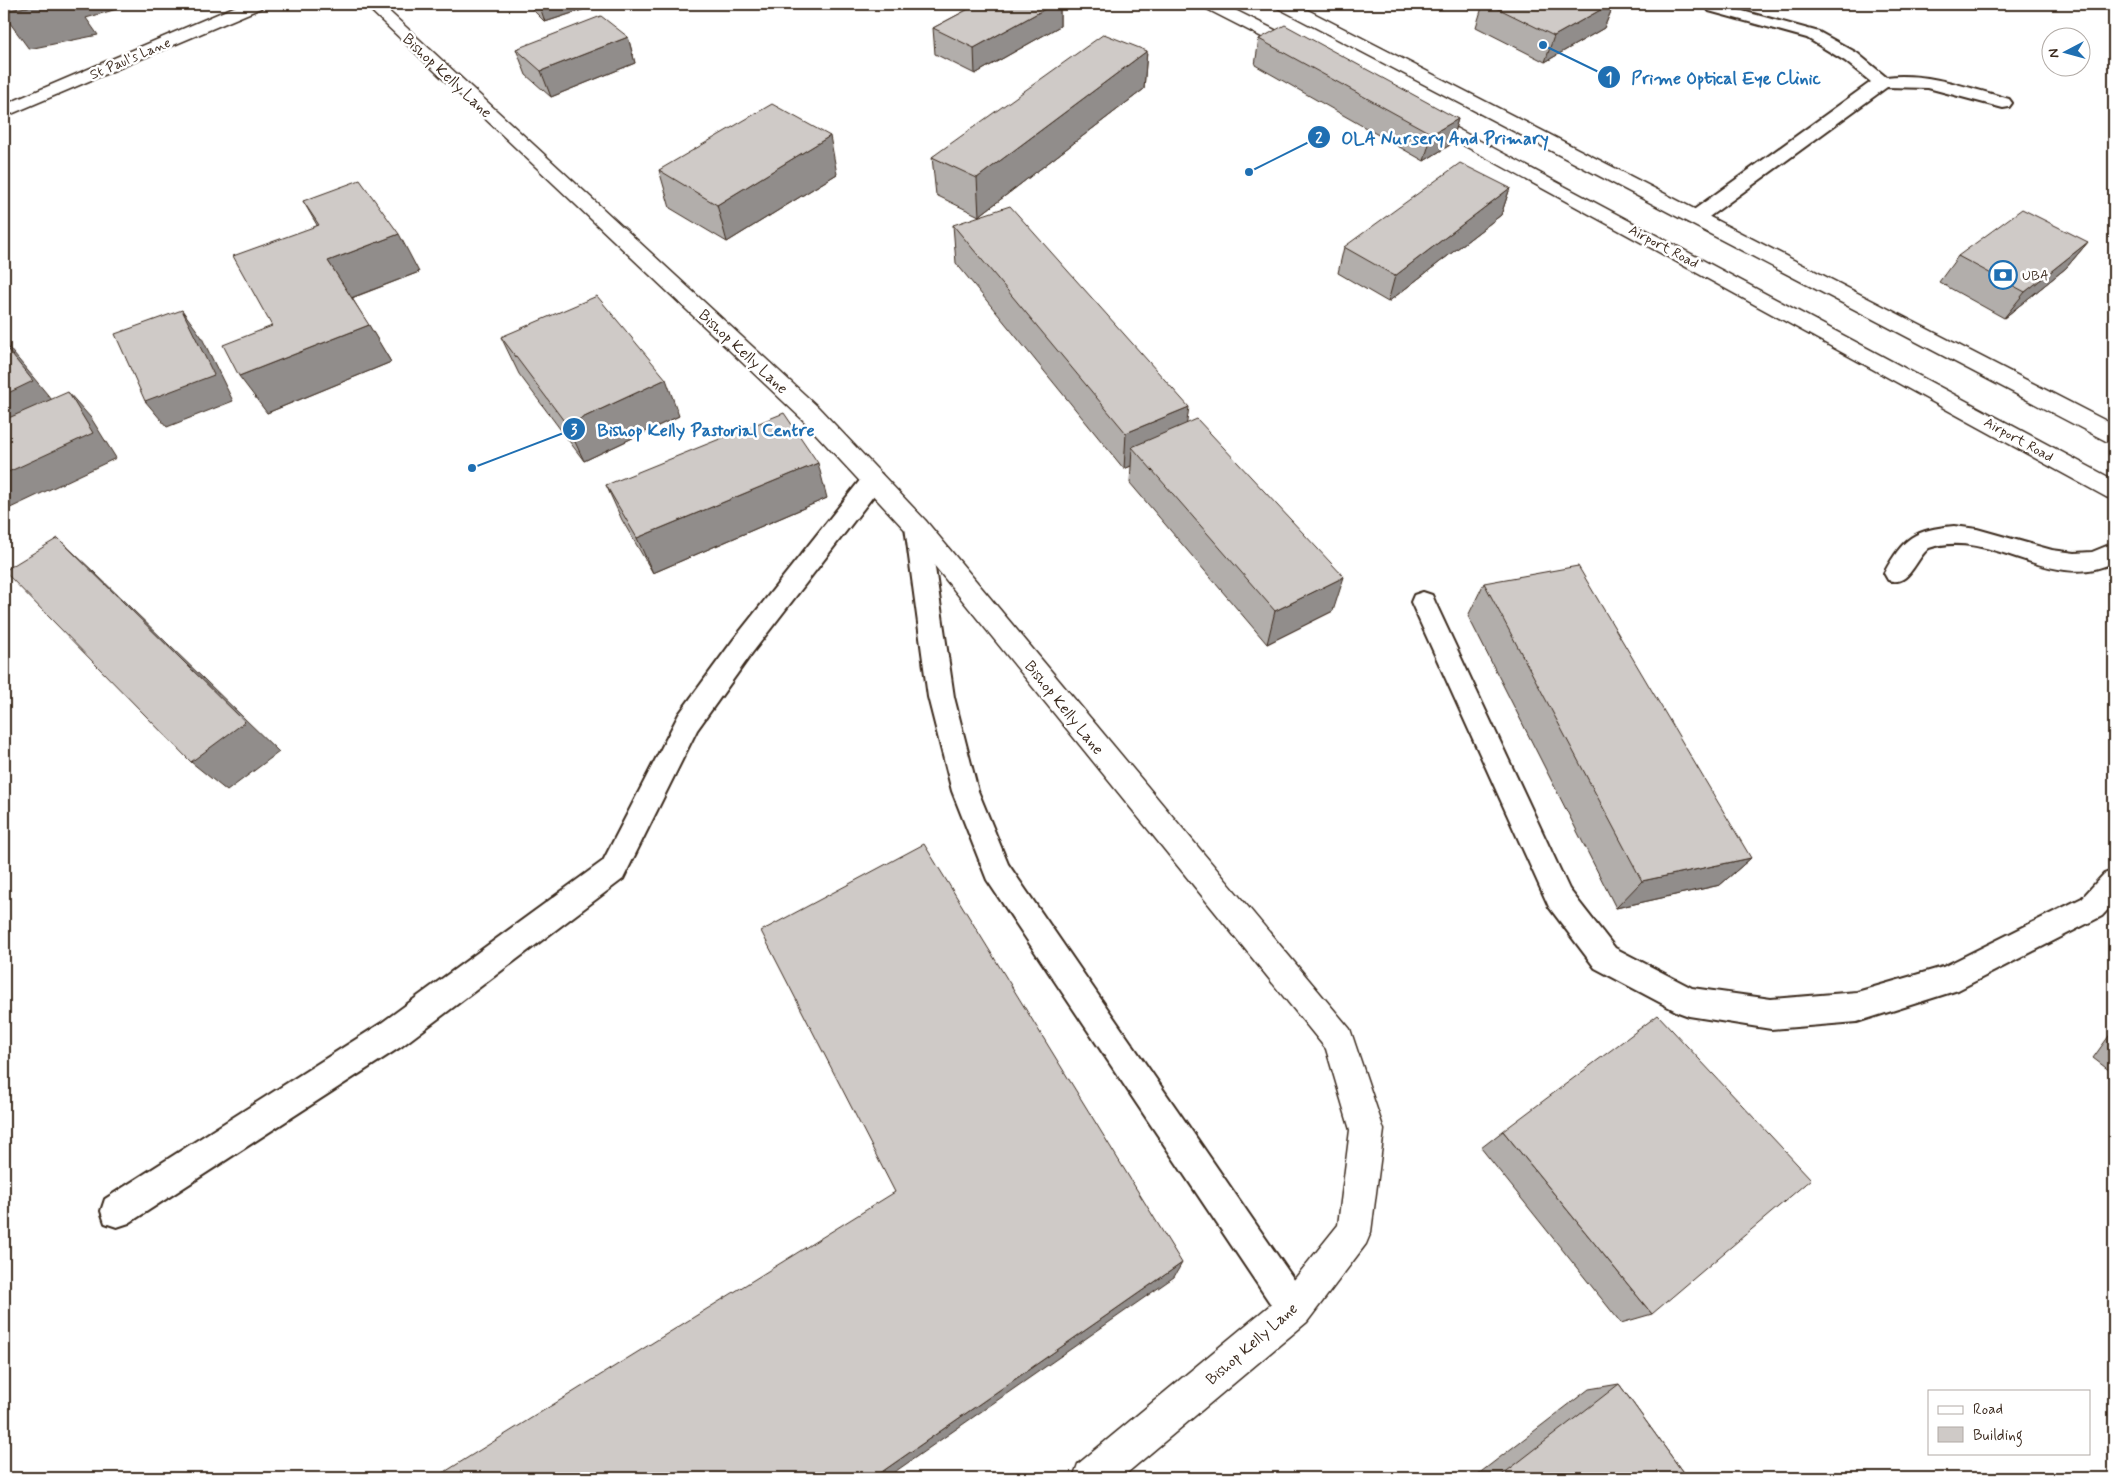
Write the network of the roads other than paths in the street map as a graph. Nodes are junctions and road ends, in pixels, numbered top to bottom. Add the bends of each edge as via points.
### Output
1 (255, 4) edge
2 (372, 4) edge
3 (1211, 4) edge
4 (1284, 4) edge
5 (1715, 8) dead end
6 (1314, 58) edge
7 (1882, 82) junction
8 (2003, 103) dead end
9 (1401, 104) edge
10 (4, 112) edge
11 (1695, 218) junction
12 (2114, 435) edge
13 (873, 480) junction
14 (2114, 491) edge
15 (917, 526) junction
16 (2114, 552) edge
17 (1896, 573) dead end
18 (1423, 602) dead end
19 (2114, 883) edge
20 (117, 1211) dead end
21 (1294, 1309) junction
22 (1092, 1478) edge

1 - 10 street, St Paul's Lane
2 - 13 street, Bishop Kelly Lane via 810,413
3 - 6 street
4 - 11 street
5 - 7 lane via 1813,35 1852,57
7 - 8 lane via 1903,79 1930,82
7 - 11 lane
9 - 14 street, Airport Road
11 - 12 street
13 - 15 street, Bishop Kelly Lane
13 - 20 lane via 688,722 612,870 391,1035
15 - 21 lane via 941,697 965,791 997,871
15 - 21 street, Bishop Kelly Lane via 1339,1040 1367,1130 1354,1232
16 - 17 lane via 2104,558 2070,563 1988,539 1962,534 1941,535 1920,542
18 - 19 lane via 1559,898 1605,958 1689,1002 1771,1014 1857,1007 1948,980 2092,907
21 - 22 street, Bishop Kelly Lane

